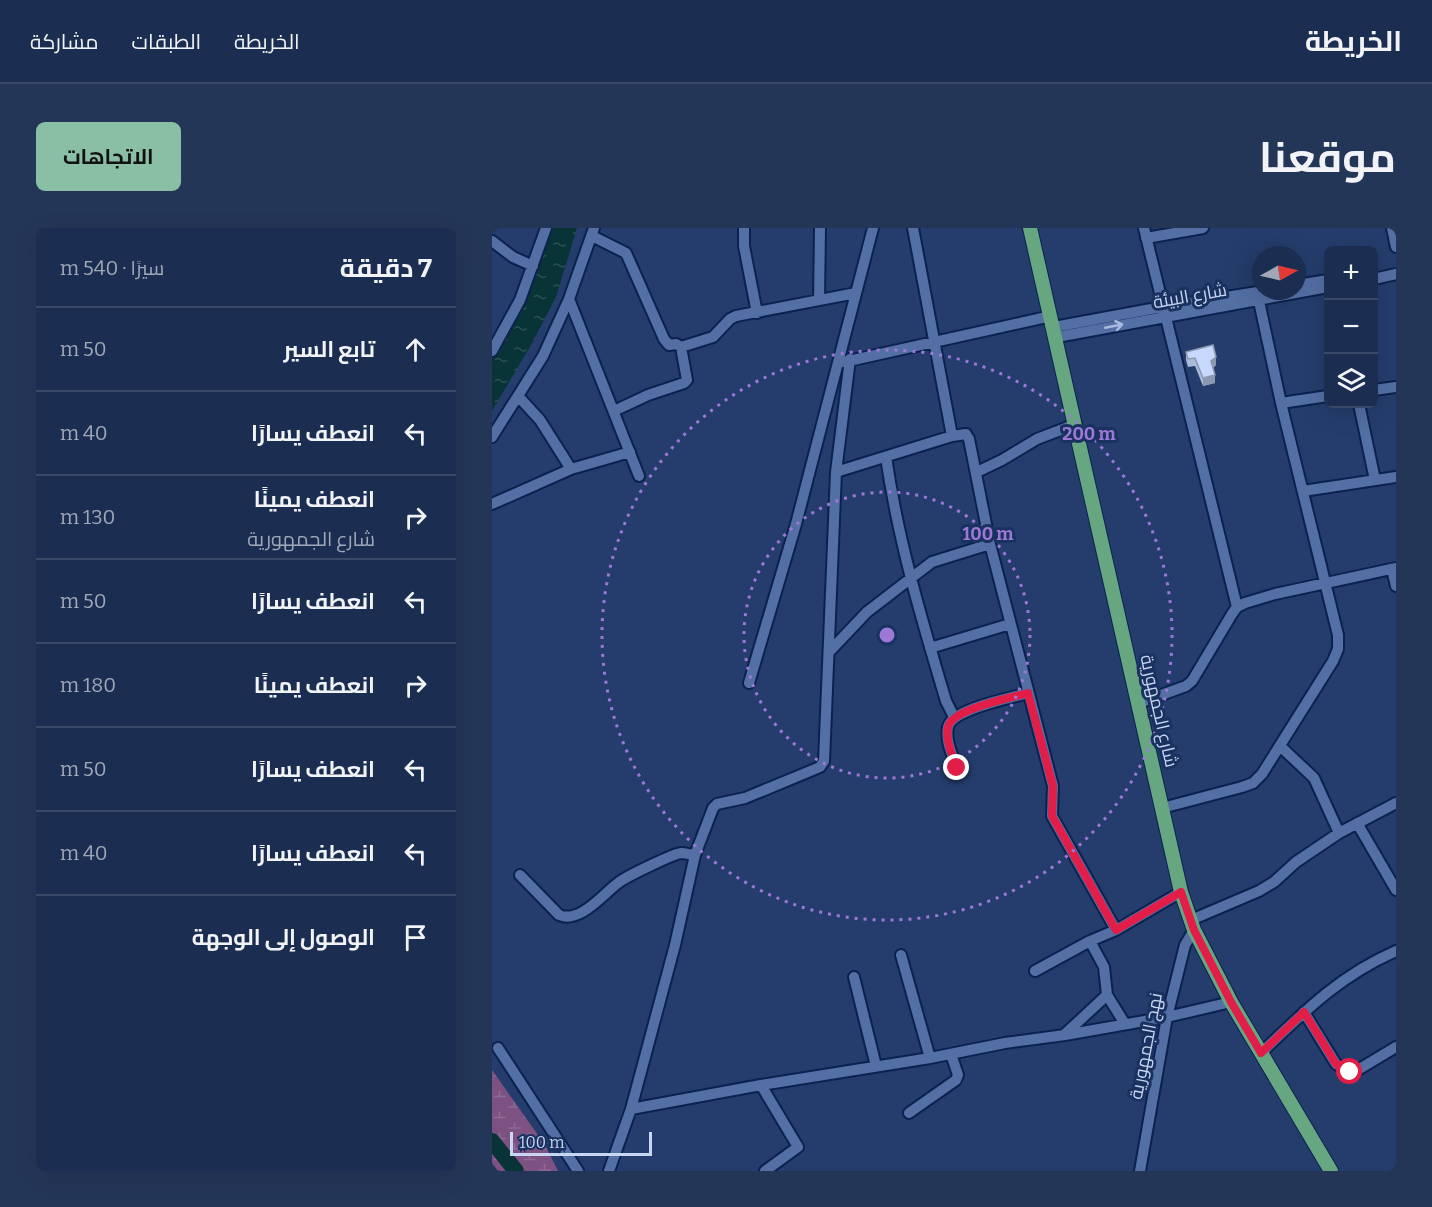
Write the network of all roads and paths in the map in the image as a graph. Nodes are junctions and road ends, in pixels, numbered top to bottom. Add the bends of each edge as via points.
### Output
1 (546, 228) edge
2 (744, 228) edge
3 (820, 228) edge
4 (873, 228) edge
5 (913, 228) edge
6 (1030, 228) edge
7 (1203, 228) edge
8 (1392, 228) edge
9 (593, 232) edge
10 (1145, 233) edge
11 (492, 241) edge
12 (1396, 247) edge
13 (533, 266) junction
14 (1396, 268) edge
15 (1378, 271) edge
16 (1396, 274) edge
17 (1378, 278) edge
18 (1324, 281) edge
19 (1306, 284) edge
20 (1324, 288) edge
21 (1306, 290) edge
22 (856, 293) junction
23 (1252, 296) edge
24 (569, 299) junction
25 (819, 300) junction
26 (1261, 300) edge
27 (1163, 312) junction
28 (757, 313) junction
29 (1054, 327) junction
30 (934, 341) junction
31 (681, 347) junction
32 (492, 351) edge
33 (850, 359) junction
34 (837, 365) junction
35 (1396, 387) edge
36 (1378, 389) edge
37 (518, 396) junction
38 (1324, 397) edge
39 (1281, 403) junction
40 (1360, 408) edge
41 (614, 411) junction
42 (1076, 424) junction
43 (952, 436) junction
44 (492, 437) edge
45 (630, 452) junction
46 (886, 457) junction
47 (572, 469) junction
48 (836, 472) junction
49 (976, 472) junction
50 (639, 476) dead end
51 (1396, 477) edge
52 (1375, 480) junction
53 (1303, 491) junction
54 (492, 504) edge
55 (990, 544) junction
56 (1394, 569) edge
57 (910, 577) junction
58 (1325, 583) junction
59 (1396, 586) edge
60 (1237, 607) junction
61 (1010, 624) junction
62 (930, 648) junction
63 (829, 652) junction
64 (749, 682) dead end
65 (1028, 693) junction
66 (1139, 703) junction
67 (954, 717) junction
68 (1280, 746) junction
69 (957, 768) dead end
70 (1396, 803) edge
71 (1162, 808) junction
72 (1357, 823) junction
73 (1339, 833) junction
74 (695, 855) junction
75 (520, 875) dead end
76 (1396, 890) edge
77 (1181, 892) junction
78 (1192, 925) junction
79 (1116, 930) junction
80 (1090, 941) junction
81 (1396, 951) edge
82 (901, 955) dead end
83 (1035, 972) dead end
84 (855, 977) dead end
85 (1107, 995) junction
86 (1231, 1002) junction
87 (1304, 1012) junction
88 (1167, 1017) junction
89 (1125, 1024) junction
90 (1065, 1035) junction
91 (1396, 1047) edge
92 (498, 1048) dead end
93 (1261, 1053) junction
94 (951, 1054) junction
95 (930, 1058) junction
96 (876, 1066) junction
97 (761, 1085) junction
98 (631, 1109) junction
99 (909, 1113) dead end
100 (578, 1171) edge
101 (609, 1171) edge
102 (765, 1171) edge
103 (1140, 1171) edge
104 (1331, 1171) edge

1 - 13 street
2 - 28 street
3 - 25 street
4 - 22 street
5 - 30 street
6 - 29 main road, شارع الجمهورية
7 - 10 street
8 - 12 street
9 - 24 street
9 - 31 street via 626,253 664,339 669,345
10 - 27 street
11 - 13 street
13 - 32 street via 520,300
14 - 15 street
16 - 17 street
18 - 19 street
20 - 21 street, شارع البيئة
22 - 25 street
22 - 34 street
23 - 27 street, شارع البيئة
24 - 37 street via 543,356
24 - 41 street
25 - 28 street
26 - 39 street
27 - 29 street, شارع البيئة
27 - 60 street
28 - 31 street via 732,317 713,337
29 - 30 street, شارع البيئة
29 - 42 main road, شارع الجمهورية
30 - 33 street, شارع البيئة
30 - 43 street
31 - 41 street via 687,380
33 - 34 street, شارع البيئة
33 - 48 street
34 - 64 street via 796,524
35 - 36 street
37 - 44 street
37 - 47 street via 540,420
38 - 39 street
39 - 53 street
40 - 52 street
41 - 45 street
42 - 49 street via 1037,439
42 - 66 main road, شارع الجمهورية
43 - 46 street
43 - 49 street via 966,434
45 - 47 street
45 - 50 street
46 - 48 street
46 - 57 street
47 - 54 street
48 - 63 street
49 - 55 street
51 - 52 street
52 - 53 street
53 - 58 street
55 - 57 street via 932,562
55 - 61 street
56 - 58 street
56 - 59 street
57 - 62 street
57 - 63 street via 867,612
58 - 60 street
58 - 68 street via 1338,649
60 - 66 street via 1192,681
61 - 62 street
61 - 65 street
62 - 67 street
63 - 74 street via 822,765 745,798 714,806
65 - 67 street
65 - 79 street via 1053,786 1052,816
66 - 71 main road, شارع الجمهورية
67 - 69 street via 947,740
68 - 71 street via 1252,783
68 - 73 street via 1314,778
70 - 72 street
71 - 77 main road, شارع الجمهورية
72 - 73 street
72 - 76 street
73 - 78 street via 1291,865 1274,882
74 - 75 street via 680,853 629,876 588,910 564,916
74 - 98 street
77 - 78 main road, شارع الجمهورية
77 - 79 street
78 - 86 main road, شارع الجمهورية
78 - 88 street, نهج الجمهورية
79 - 80 street
80 - 83 street
80 - 85 street via 1104,967
81 - 87 street via 1337,983
82 - 95 street
84 - 96 street
85 - 89 street
85 - 90 street
86 - 88 street
86 - 93 main road, شارع الجمهورية
87 - 91 street via 1336,1064 1350,1072
87 - 93 street
88 - 89 street
88 - 103 street, نهج الجمهورية
89 - 90 street
90 - 94 street
92 - 100 street
93 - 104 main road, شارع الجمهورية
94 - 95 street
94 - 99 street via 956,1080
95 - 96 street
96 - 97 street
97 - 98 street
97 - 102 street via 798,1147
98 - 101 street

